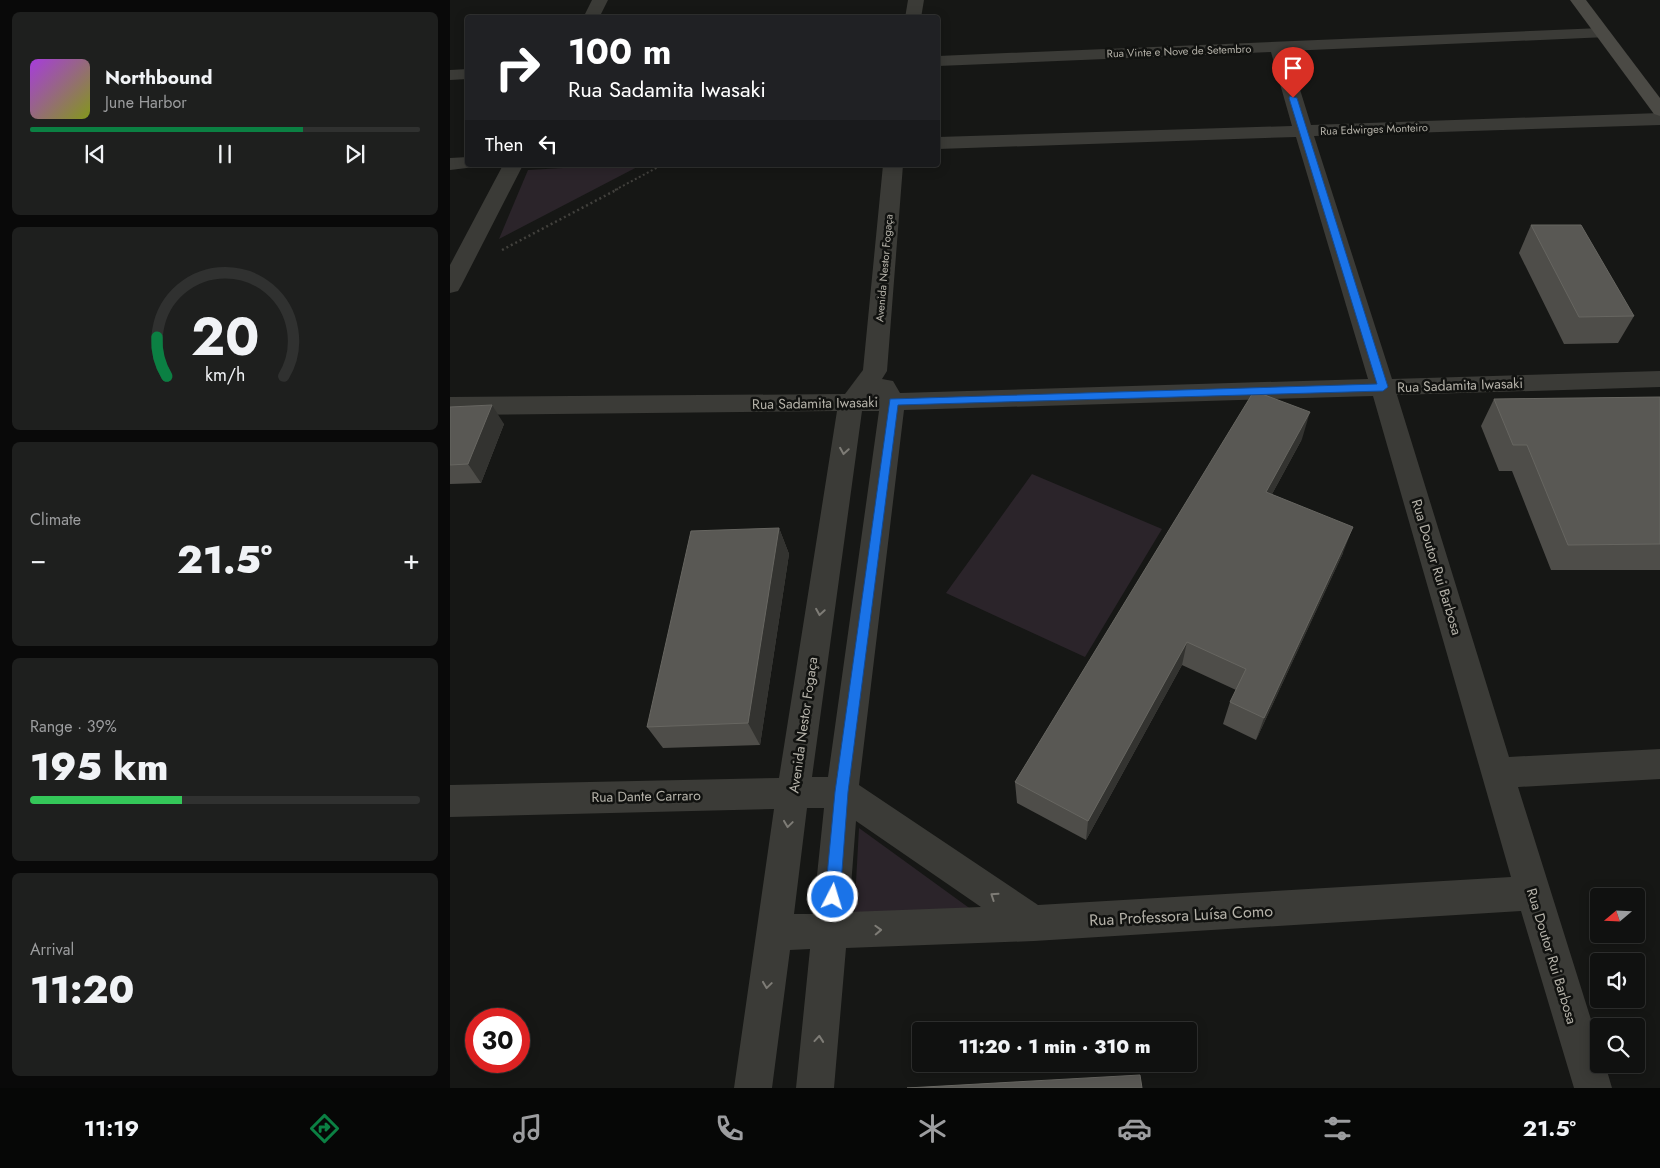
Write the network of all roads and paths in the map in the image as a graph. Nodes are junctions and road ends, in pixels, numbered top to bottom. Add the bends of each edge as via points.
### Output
1 (600, 0) edge
2 (916, 0) edge
3 (1578, 0) edge
4 (592, 15) edge
5 (914, 15) edge
6 (1601, 33) junction
7 (1278, 47) junction
8 (940, 61) edge
9 (465, 74) edge
10 (450, 75) edge
11 (1660, 110) edge
12 (1660, 119) edge
13 (1303, 132) junction
14 (940, 143) edge
15 (465, 163) edge
16 (450, 164) edge
17 (512, 167) edge
18 (658, 167) edge
19 (893, 167) edge
20 (454, 280) edge
21 (875, 371) junction
22 (1660, 379) edge
23 (1383, 387) junction
24 (893, 402) junction
25 (851, 403) junction
26 (450, 406) edge
27 (1660, 764) edge
28 (1499, 773) junction
29 (842, 792) junction
30 (792, 793) junction
31 (450, 801) edge
32 (1532, 893) junction
33 (1034, 923) junction
34 (830, 932) junction
35 (774, 933) junction
36 (753, 1088) edge
37 (815, 1088) edge
38 (1593, 1088) edge

1 - 4 street
2 - 5 street
3 - 6 main road
6 - 7 street, Rua Vinte e Nove de Setembro
6 - 11 main road
7 - 8 street, Rua Vinte e Nove de Setembro
7 - 13 street, Rua Doutor Rui Barbosa
9 - 10 street
12 - 13 street, Rua Edwirges Monteiro
13 - 14 street, Rua Edwirges Monteiro
13 - 23 street, Rua Doutor Rui Barbosa
15 - 16 street
17 - 20 street
18 - 20 path
19 - 21 street, Avenida Nestor Fogaça
21 - 24 street
21 - 25 street, Avenida Nestor Fogaça
22 - 23 street, Rua Sadamita Iwasaki
23 - 24 street, Rua Sadamita Iwasaki
23 - 28 street, Rua Doutor Rui Barbosa
24 - 25 street, Rua Sadamita Iwasaki
24 - 29 street
25 - 26 street, Rua Sadamita Iwasaki
25 -> 30 street, Avenida Nestor Fogaça
27 - 28 street
28 - 32 street, Rua Doutor Rui Barbosa
29 - 30 street, Rua Dante Carraro
33 -> 29 street
29 - 34 street
30 - 31 street, Rua Dante Carraro
30 -> 35 street, Avenida Nestor Fogaça
32 - 33 street, Rua Professora Luísa Como
32 - 38 street, Rua Doutor Rui Barbosa
34 -> 33 street, Rua Professora Luísa Como
34 - 35 street, Rua Professora Luísa Como
37 -> 34 street
35 -> 36 street, Avenida Nestor Fogaça

